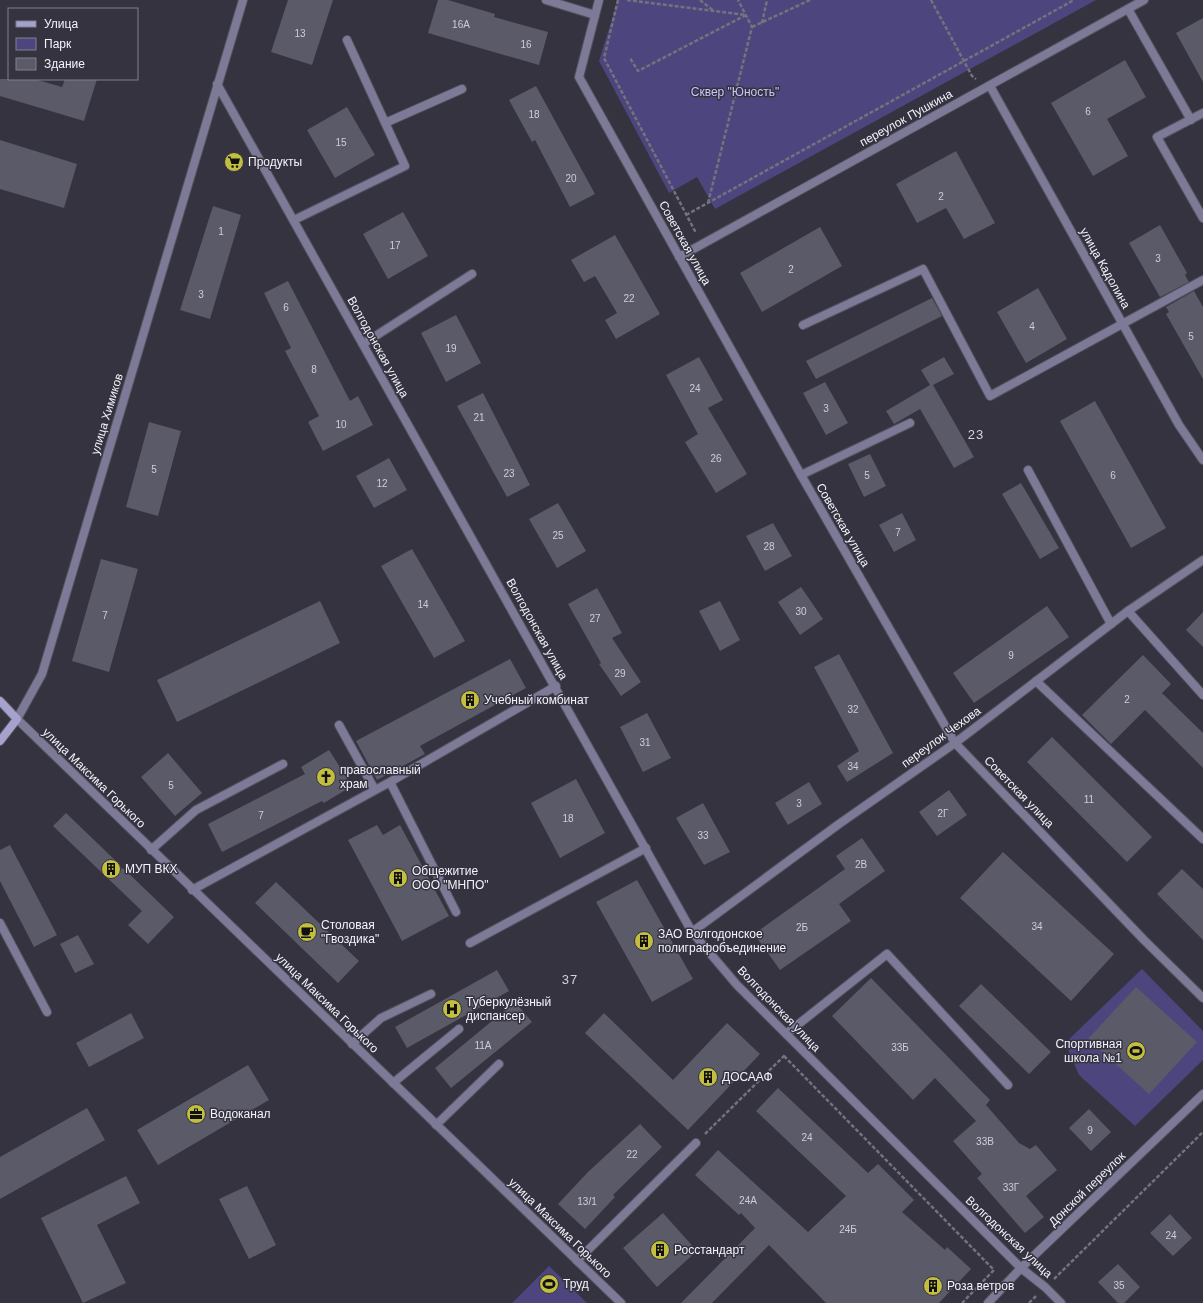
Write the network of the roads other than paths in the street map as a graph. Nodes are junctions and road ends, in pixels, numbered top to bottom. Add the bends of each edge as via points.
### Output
1 (243, 0) edge
2 (546, 0) edge
3 (600, 0) edge
4 (1144, 0) edge
5 (1128, 9) junction
6 (596, 15) junction
7 (347, 40) dead end
8 (217, 84) junction
9 (990, 86) junction
10 (462, 89) dead end
11 (1203, 113) edge
12 (1191, 120) junction
13 (385, 124) junction
14 (1203, 218) edge
15 (294, 220) junction
16 (679, 257) junction
17 (472, 274) dead end
18 (1203, 280) edge
19 (803, 325) dead end
20 (1123, 325) junction
21 (363, 344) junction
22 (910, 423) dead end
23 (1203, 460) edge
24 (1028, 470) dead end
25 (801, 475) junction
26 (1203, 560) edge
27 (1128, 611) junction
28 (1111, 624) junction
29 (1036, 681) junction
30 (556, 686) junction
31 (1203, 695) edge
32 (0, 701) edge
33 (17, 719) junction
34 (339, 725) dead end
35 (0, 741) edge
36 (955, 743) junction
37 (283, 764) dead end
38 (390, 782) junction
39 (375, 790) junction
40 (1203, 840) edge
41 (646, 848) junction
42 (151, 850) junction
43 (192, 890) junction
44 (456, 912) dead end
45 (0, 923) edge
46 (692, 932) junction
47 (470, 943) dead end
48 (431, 994) dead end
49 (1203, 998) edge
50 (47, 1012) dead end
51 (459, 1029) dead end
52 (786, 1034) junction
53 (352, 1044) junction
54 (499, 1064) dead end
55 (393, 1083) junction
56 (1008, 1085) dead end
57 (1203, 1094) edge
58 (436, 1125) junction
59 (696, 1143) road end
60 (577, 1261) junction
61 (1021, 1268) junction
62 (621, 1303) edge
63 (988, 1303) edge
64 (1061, 1303) edge

1 - 8 street
2 - 6 street
3 - 6 street, Советская улица
4 - 5 street, переулок Пушкина
5 - 9 street, переулок Пушкина
5 - 12 street
6 - 16 street, Советская улица via 579,77
7 - 13 street
8 - 15 street, Волгодонская улица
8 - 33 street, улица Химиков via 42,674
9 - 16 street, переулок Пушкина
9 - 20 street, улица Кадолина
10 - 13 street
11 - 12 street
12 - 14 street via 1157,137
13 - 15 street via 405,166
15 - 21 street, Волгодонская улица
16 - 25 street, Советская улица
17 - 21 street
18 - 20 street
19 - 20 street via 923,269 990,396
20 - 23 street, улица Кадолина via 1179,425
21 - 30 street, Волгодонская улица
22 - 25 street
24 - 28 street
25 - 36 street, Советская улица
26 - 27 street, переулок Чехова
27 - 28 street, переулок Чехова
27 - 31 street
28 - 29 street, переулок Чехова
29 - 36 street, переулок Чехова
29 - 40 street
30 - 38 street
30 - 41 street, Волгодонская улица
32 - 33 main road
33 - 35 main road, улица Химиков
33 - 42 street, улица Максима Горького
34 - 39 street
36 - 46 street, переулок Чехова
36 - 49 street, Советская улица
37 - 42 street via 196,810
38 - 39 street
38 - 44 street
39 - 43 street
41 - 46 street, Волгодонская улица
41 - 47 street
42 - 43 street, улица Максима Горького
43 - 53 street, улица Максима Горького
45 - 50 street
46 - 52 street, Волгодонская улица via 737,985
48 - 53 street via 380,1018
51 - 55 street
52 - 56 street via 887,954
52 - 61 street, Волгодонская улица
53 - 55 street, улица Максима Горького
54 - 58 street
55 - 58 street, улица Максима Горького
57 - 61 street, Донской переулок
58 - 60 street, улица Максима Горького
59 - 60 street
60 - 62 street, улица Максима Горького
61 - 63 street, Донской переулок
61 - 64 street, Волгодонская улица

